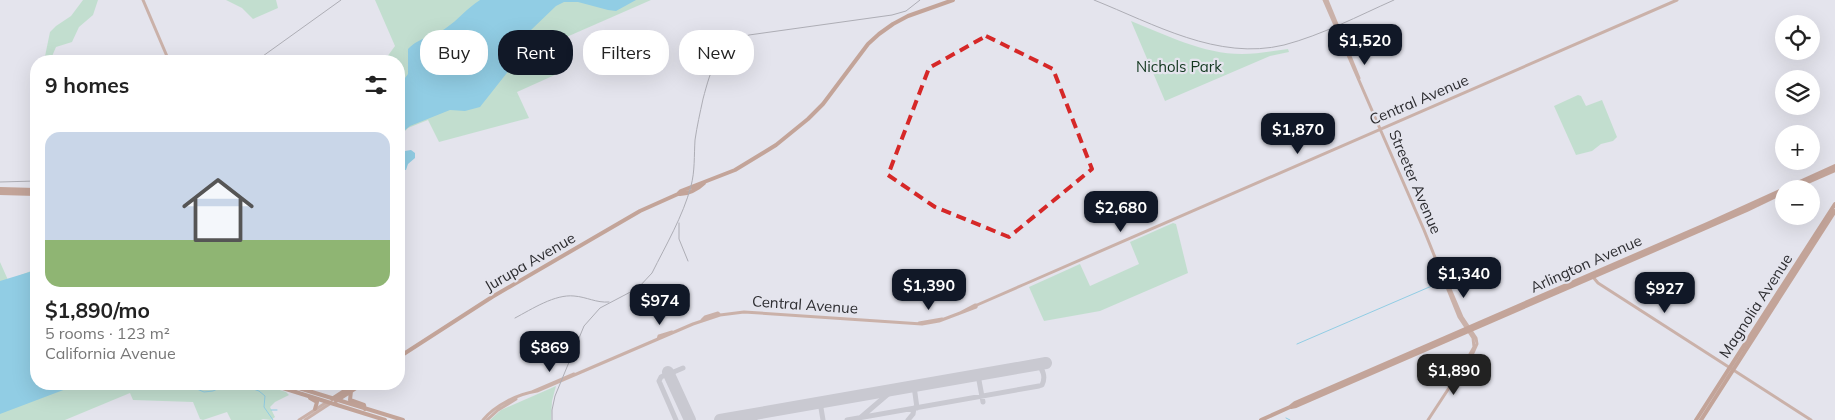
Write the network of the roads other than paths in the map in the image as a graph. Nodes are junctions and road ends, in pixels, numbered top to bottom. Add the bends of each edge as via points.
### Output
1 (143, 0) edge
2 (953, 0) edge
3 (1326, 0) edge
4 (1678, 0) edge
5 (166, 55) edge
6 (1380, 129) junction
7 (1835, 168) edge
8 (1810, 180) edge
9 (0, 189) edge
10 (30, 190) edge
11 (0, 193) edge
12 (30, 194) edge
13 (1775, 196) edge
14 (1835, 204) edge
15 (1835, 211) edge
16 (1592, 276) junction
17 (1469, 329) junction
18 (405, 353) edge
19 (1732, 368) junction
20 (290, 390) edge
21 (302, 390) edge
22 (347, 390) edge
23 (351, 391) joint
24 (306, 395) junction
25 (332, 401) junction
26 (316, 409) junction
27 (365, 409) junction
28 (302, 420) edge
29 (386, 420) edge
30 (403, 420) edge
31 (485, 420) edge
32 (1261, 420) edge
33 (1428, 420) edge
34 (1696, 420) edge
35 (1701, 420) edge
36 (1811, 420) edge

1 - 5 main road
2 - 18 main road, Jurupa Avenue via 908,16 886,28 868,44 823,104 789,136 746,164 701,187 640,211 492,297
3 - 6 main road, Streeter Avenue
4 - 6 main road, Central Avenue
6 - 17 main road, Streeter Avenue
6 - 31 main road, Central Avenue via 976,307 942,319 900,323 752,312 718,314 516,398
7 - 8 main road, Arlington Avenue
7 - 16 main road, Arlington Avenue
9 - 10 main road
11 - 12 main road
13 - 16 main road, Arlington Avenue
14 - 19 main road, Magnolia Avenue
15 - 19 main road, Magnolia Avenue
16 - 17 main road, Arlington Avenue
16 - 19 main road via 1598,283
17 - 32 main road, Arlington Avenue
17 - 33 main road via 1474,347
19 - 34 main road, Magnolia Avenue
19 - 35 main road, Magnolia Avenue
19 - 36 main road
20 - 24 main road
21 - 25 main road
22 - 25 main road
23 - 25 main road
23 - 27 main road via 350,400 364,405
24 - 25 main road
24 - 26 main road via 316,402
25 - 26 main road
25 - 27 main road
25 - 28 main road
25 - 29 main road
26 - 28 main road
27 - 30 main road

